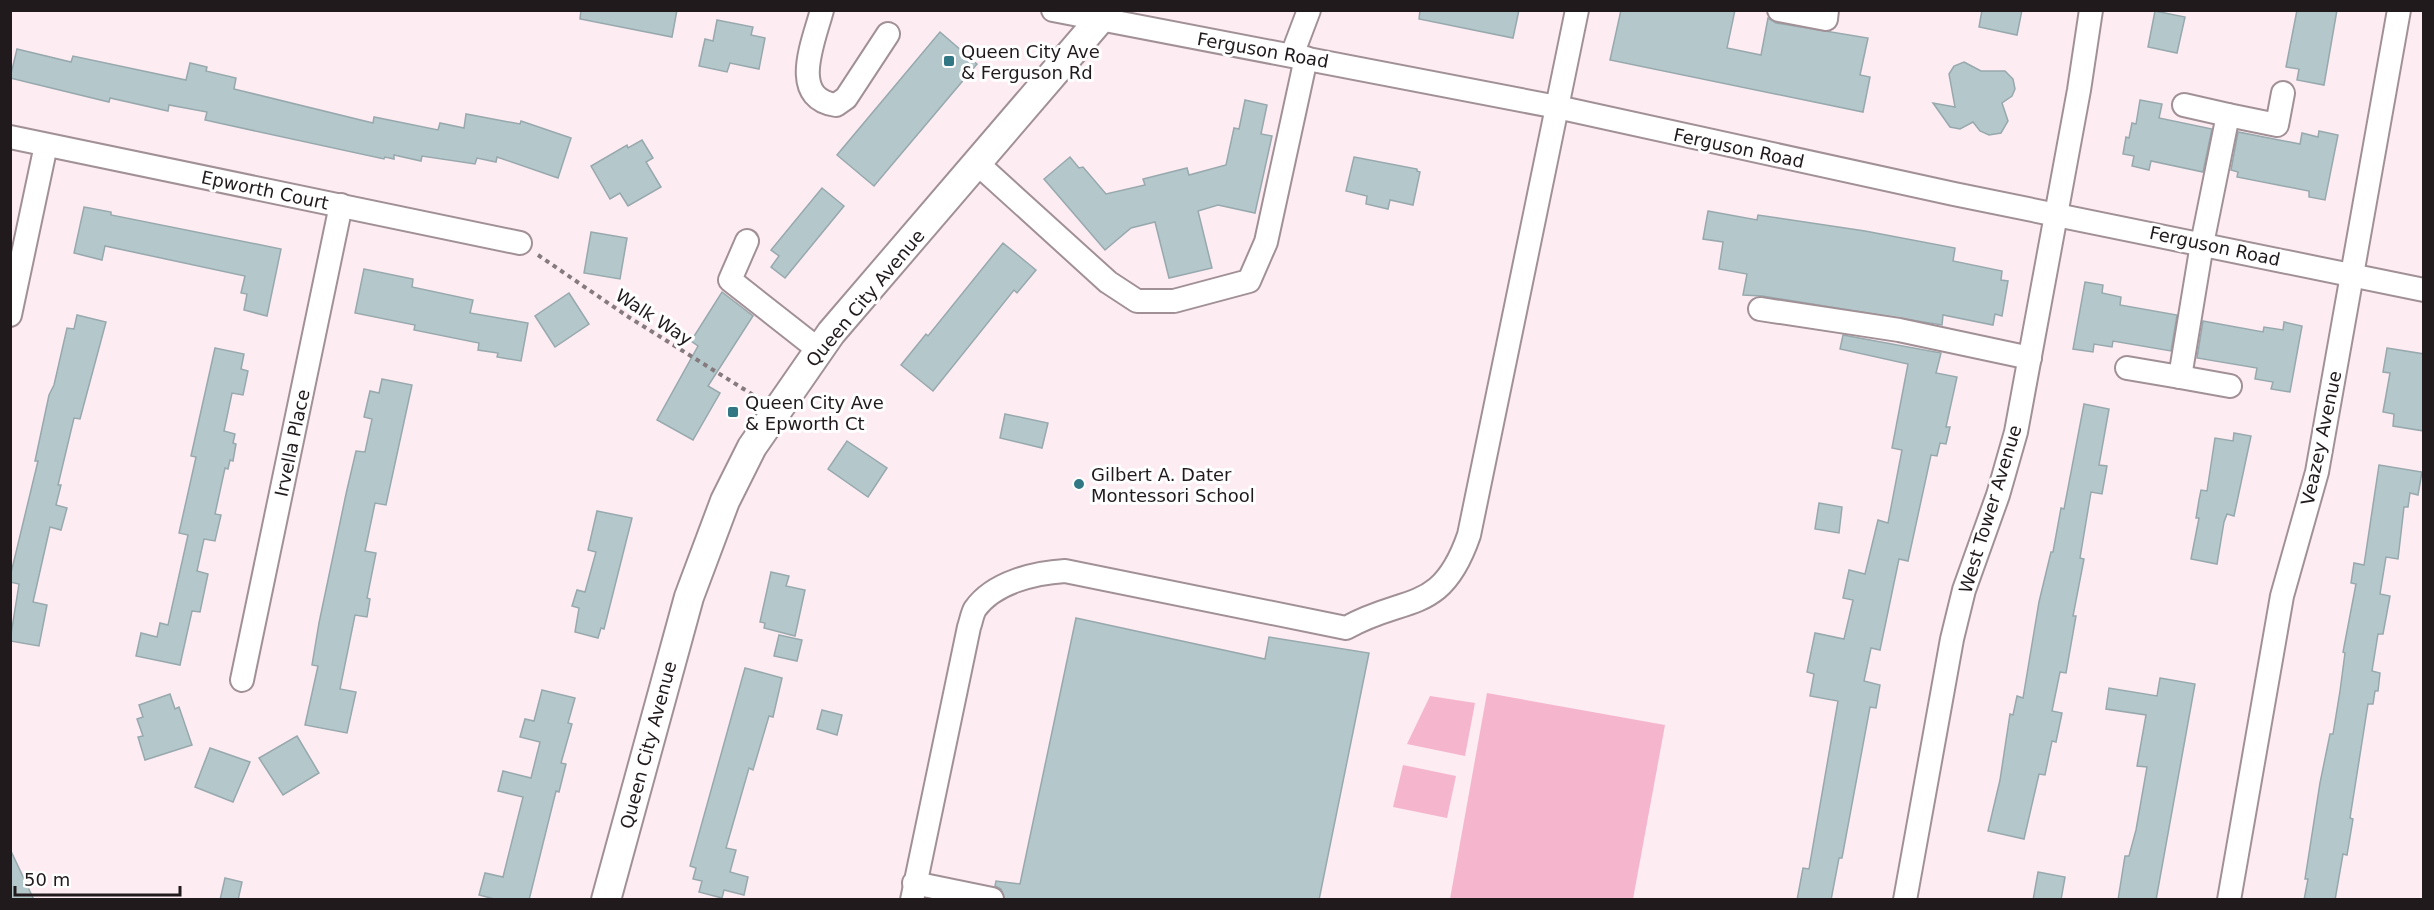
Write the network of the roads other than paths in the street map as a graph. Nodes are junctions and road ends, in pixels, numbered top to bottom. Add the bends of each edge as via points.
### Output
1 (822, 10) edge
2 (1053, 10) edge
3 (1309, 10) edge
4 (1577, 10) edge
5 (1779, 10) edge
6 (1827, 10) edge
7 (2091, 10) edge
8 (2399, 10) edge
9 (1104, 16) edge
10 (888, 34) dead end
11 (1299, 57) junction
12 (2283, 93) dead end
13 (2184, 105) dead end
14 (1557, 107) junction
15 (2228, 115) junction
16 (10, 137) edge
17 (46, 145) junction
18 (978, 164) junction
19 (341, 205) junction
20 (2057, 213) junction
21 (747, 240) dead end
22 (520, 243) road end
23 (2202, 244) junction
24 (2353, 275) junction
25 (2424, 290) edge
26 (1760, 309) dead end
27 (10, 315) edge
28 (819, 350) junction
29 (2030, 358) junction
30 (2127, 368) dead end
31 (2180, 377) junction
32 (2230, 386) dead end
33 (242, 680) dead end
34 (913, 891) edge
35 (993, 899) edge
36 (606, 900) edge
37 (1905, 900) edge
38 (2229, 900) edge

1 - 10 street via 807,82 816,99 826,104 836,105 846,98
2 - 9 street, Ferguson Road
3 - 11 street
4 - 14 street
5 - 6 street via 1826,19
7 - 20 street, West Tower Avenue
8 - 24 street, Veazey Avenue
9 - 11 street, Ferguson Road
9 - 18 main road, Queen City Avenue
11 - 14 street, Ferguson Road
11 - 18 street via 1266,242 1249,281 1174,302 1137,301 1108,282
12 - 15 street via 2277,125
13 - 15 street
14 - 20 street, Ferguson Road
14 - 34 street via 1469,535 1449,579 1414,604 1368,616 1346,628 1065,571 1016,580 993,593 975,609 969,627
15 - 23 street
16 - 17 street, Epworth Court
17 - 19 street, Epworth Court
17 - 27 street
18 - 28 main road, Queen City Avenue
19 - 22 street, Epworth Court
19 - 33 street, Irvella Place
20 - 23 street, Ferguson Road
20 - 29 street, West Tower Avenue
21 - 28 street via 730,280
23 - 24 street, Ferguson Road
23 - 31 street
24 - 25 street, Ferguson Road
24 - 38 street, Veazey Avenue via 2317,472 2282,596
26 - 29 street via 1899,330
28 - 36 main road, Queen City Avenue via 752,447 724,501 698,568
29 - 37 street, West Tower Avenue via 2016,432 1964,590 1952,639
30 - 31 street
31 - 32 street
34 - 35 street

